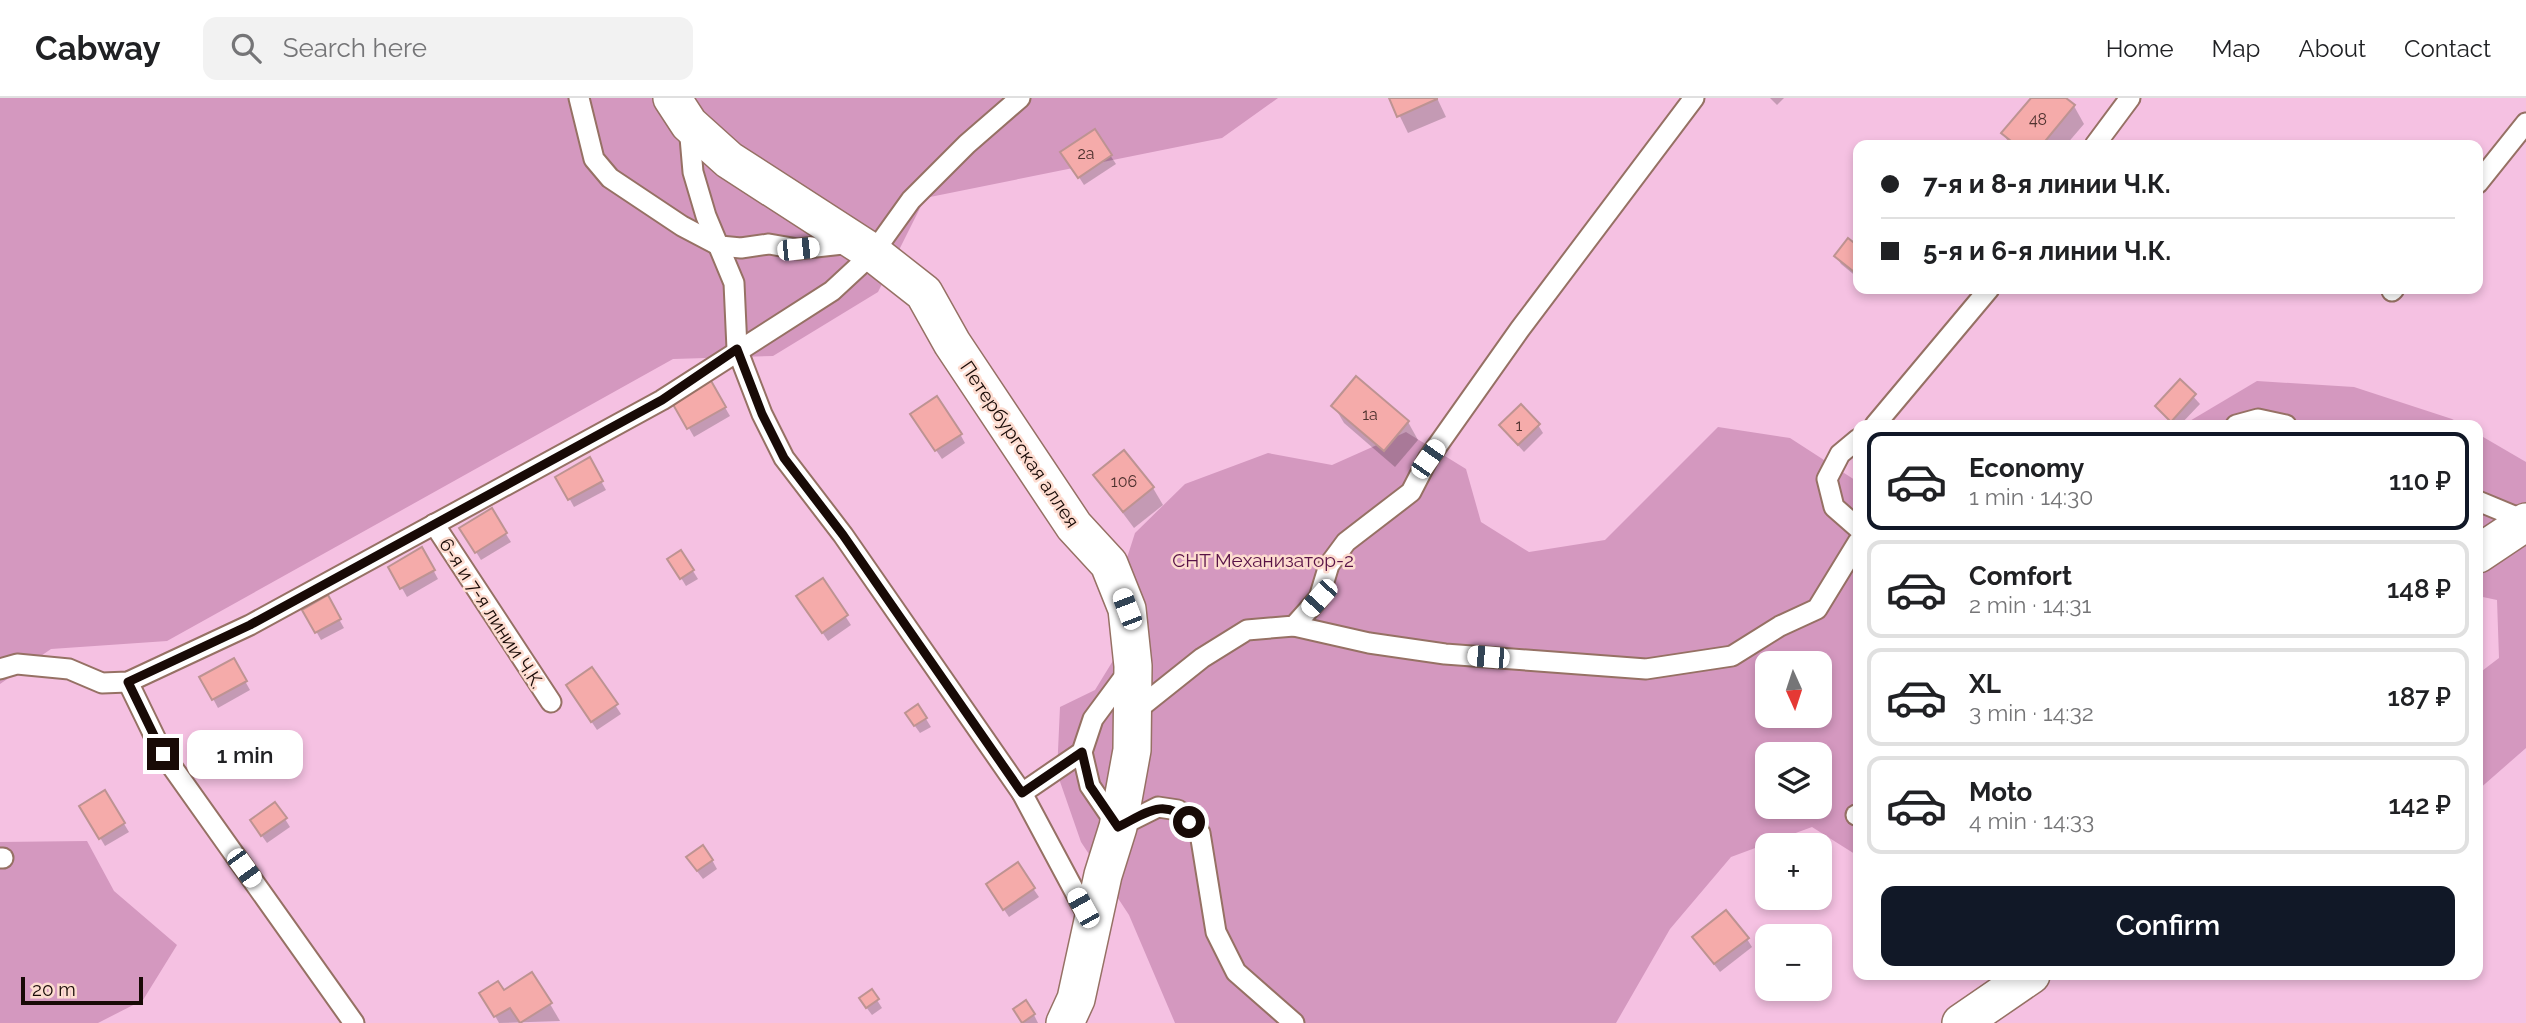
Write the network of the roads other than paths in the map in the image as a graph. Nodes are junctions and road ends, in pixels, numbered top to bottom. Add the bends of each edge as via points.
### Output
1 (579, 98) edge
2 (1020, 98) edge
3 (1694, 98) edge
4 (2130, 98) edge
5 (680, 111) edge
6 (2526, 123) edge
7 (2099, 140) edge
8 (2483, 177) edge
9 (720, 246) junction
10 (865, 248) junction
11 (1985, 294) edge
12 (737, 349) junction
13 (1879, 420) edge
14 (1853, 443) edge
15 (2483, 502) edge
16 (2526, 521) edge
17 (434, 524) junction
18 (1853, 524) edge
19 (1853, 550) edge
20 (2483, 551) edge
21 (1294, 626) junction
22 (1133, 666) junction
23 (0, 669) edge
24 (128, 682) junction
25 (551, 702) dead end
26 (1133, 713) junction
27 (1082, 752) junction
28 (1022, 793) junction
29 (1118, 827) junction
30 (1094, 926) junction
31 (2024, 980) edge
32 (354, 1023) edge
33 (1065, 1023) edge
34 (1294, 1023) edge
35 (1961, 1023) edge

1 - 9 lane via 594,159 610,178
2 - 10 lane via 967,144
3 - 21 lane via 1520,330 1428,459 1411,492 1346,542 1329,565 1319,598
4 - 7 lane
5 - 9 lane via 706,216
5 - 10 street, Петербургская аллея via 729,160
6 - 8 lane
9 - 10 lane
9 - 12 lane via 734,283
10 - 12 lane via 832,290
10 - 22 street, Петербургская аллея via 924,293 952,343 1074,526 1109,564 1127,609
11 - 13 lane
12 - 17 lane via 662,400
12 - 28 lane via 784,458 843,535
14 - 18 lane via 1840,453 1826,479 1834,507
15 - 16 lane
16 - 20 street
17 - 24 lane via 250,625
17 - 25 lane, 6-я и 7-я линии Ч.К.
19 - 21 lane via 1817,609 1731,656 1671,666 1646,669 1445,653 1369,643
21 - 26 lane via 1247,630 1202,658
22 - 26 street, Петербургская аллея
22 - 27 lane via 1093,719
23 - 24 lane via 17,664 69,669 102,683
24 - 32 lane via 163,754
26 - 29 street, Петербургская аллея via 1132,750
27 - 28 lane
27 - 29 lane via 1090,786
28 - 30 lane
29 - 30 street, Петербургская аллея
29 - 34 lane via 1158,807 1178,810 1200,833 1216,932 1236,972
30 - 33 street, Петербургская аллея via 1076,999
31 - 35 street

